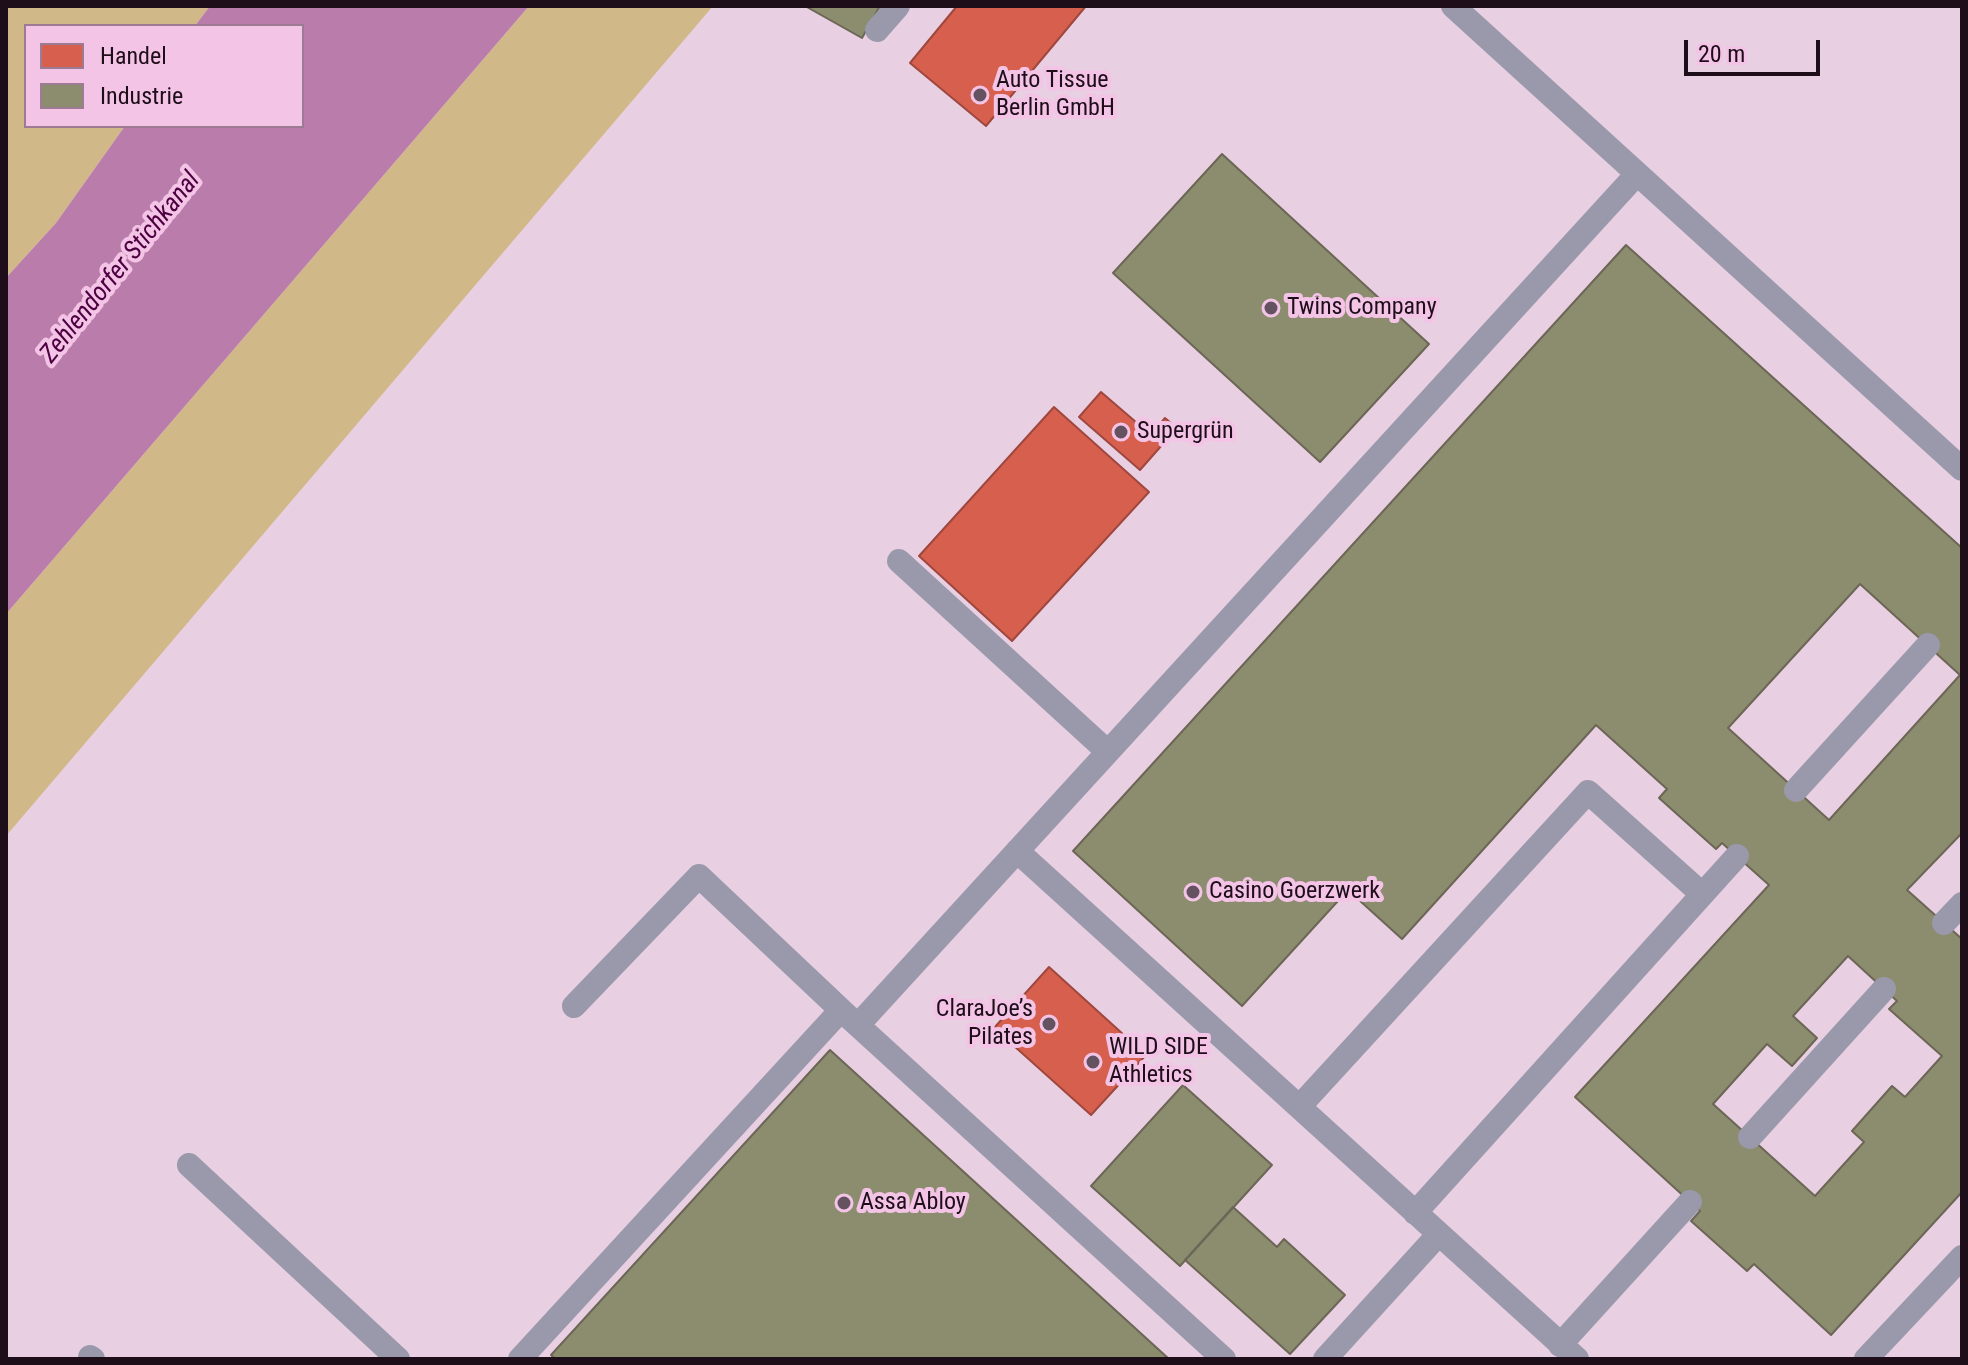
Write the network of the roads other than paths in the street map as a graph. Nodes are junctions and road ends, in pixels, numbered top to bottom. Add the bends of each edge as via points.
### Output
1 (898, 6) edge
2 (1453, 6) edge
3 (877, 30) dead end
4 (1637, 174) junction
5 (1962, 469) edge
6 (899, 561) dead end
7 (1928, 645) dead end
8 (1108, 752) junction
9 (1796, 790) dead end
10 (1017, 851) junction
11 (1737, 856) dead end
12 (1702, 894) junction
13 (1962, 904) edge
14 (1944, 923) dead end
15 (1884, 989) dead end
16 (574, 1006) dead end
17 (849, 1017) junction
18 (1299, 1107) junction
19 (1750, 1137) dead end
20 (189, 1165) dead end
21 (1690, 1202) dead end
22 (1415, 1213) junction
23 (1438, 1235) junction
24 (1962, 1257) edge
25 (1569, 1352) edge
26 (398, 1359) edge
27 (520, 1359) edge
28 (1224, 1359) edge
29 (1325, 1359) edge
30 (1866, 1359) edge

1 - 3 lane
2 - 4 lane
4 - 5 lane
4 - 8 lane
6 - 8 lane
7 - 9 lane
8 - 10 lane
10 - 17 lane
10 - 18 lane
11 - 12 lane
12 - 18 lane via 1588,792
12 - 22 lane
13 - 14 lane
15 - 19 lane
16 - 17 lane via 699,876
17 - 27 lane
17 - 28 lane
18 - 22 lane
20 - 26 lane
21 - 25 lane
22 - 23 lane
23 - 25 lane
23 - 29 lane
24 - 30 lane

